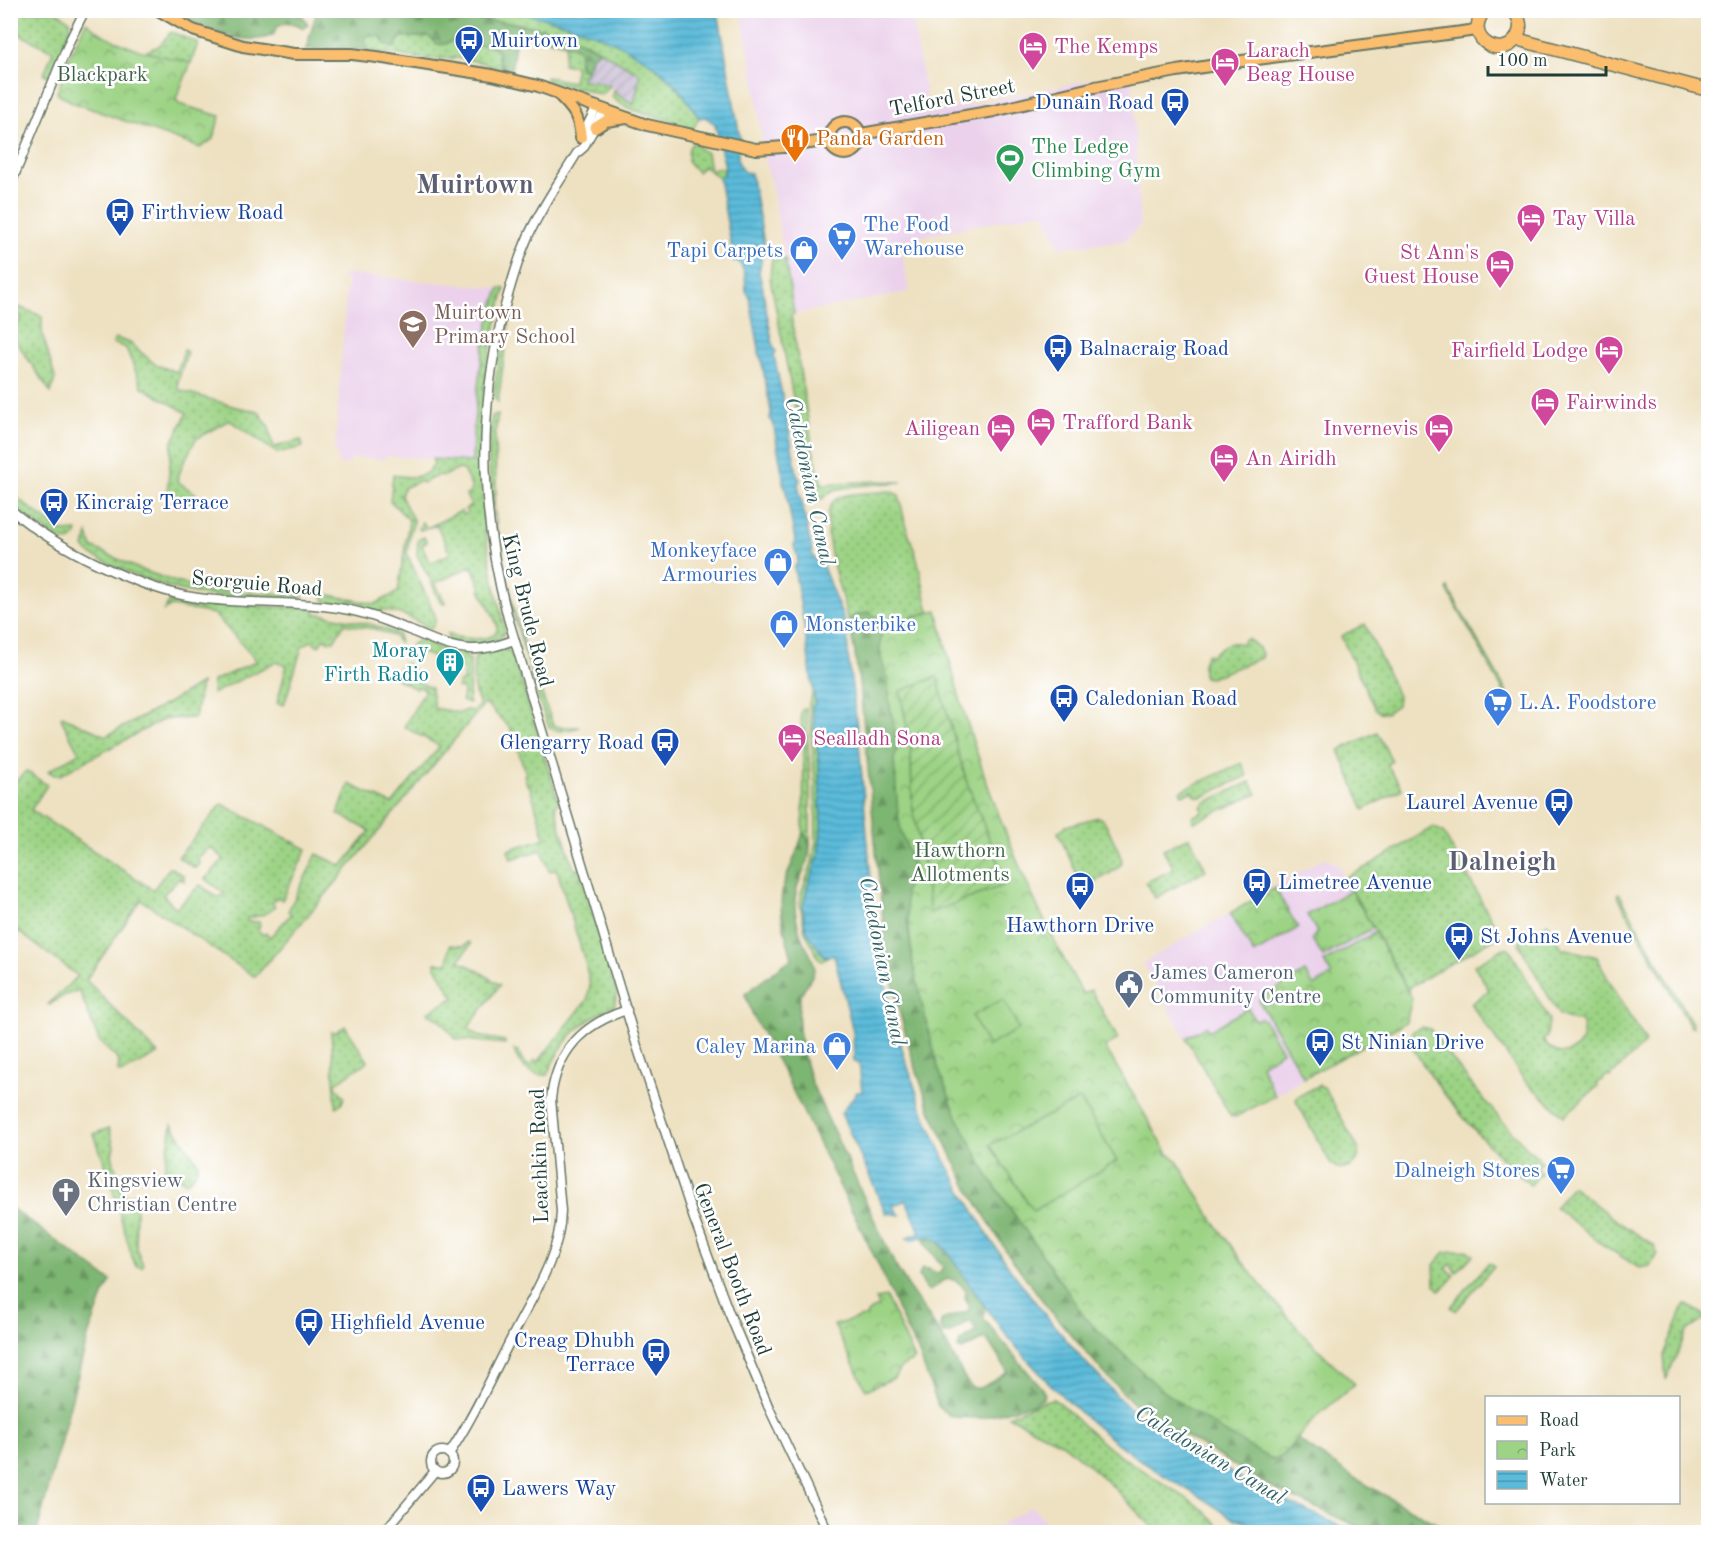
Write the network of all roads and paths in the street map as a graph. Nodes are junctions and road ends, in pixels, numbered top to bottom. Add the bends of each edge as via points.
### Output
1 (85, 10) edge
2 (158, 10) edge
3 (1513, 10) edge
4 (1482, 12) edge
5 (1477, 30) junction
6 (1516, 39) junction
7 (1708, 90) edge
8 (558, 93) junction
9 (601, 108) junction
10 (630, 118) junction
11 (595, 128) junction
12 (861, 134) junction
13 (581, 138) junction
14 (830, 141) junction
15 (577, 153) junction
16 (10, 186) edge
17 (10, 509) edge
18 (514, 640) junction
19 (627, 1010) junction
20 (449, 1454) junction
21 (435, 1471) junction
22 (384, 1533) edge
23 (828, 1533) edge

1 - 16 street
2 - 8 main road via 193,30 243,46 294,54 377,57 492,75
3 - 6 highway via 1520,25
4 - 5 highway
5 - 6 highway via 1487,45 1495,48 1503,48
5 - 12 main road, Telford Street via 1177,71 994,111
6 - 7 highway
8 - 9 main road
8 - 13 main road via 576,112
9 - 10 main road
9 - 11 street, King Brude Road
9 - 13 street, King Brude Road
10 - 11 main road via 606,121
10 - 14 main road via 756,149
11 - 15 street, King Brude Road
12 - 14 main road via 849,122 840,123 832,130
12 - 14 main road via 860,145 848,153 837,151
13 - 15 street, King Brude Road
15 - 18 street, King Brude Road via 521,254 498,333 489,384 484,465 488,518 497,577
17 - 18 street, Scorguie Road via 74,551 166,592 229,601 345,609 455,647 487,648
18 - 19 street, King Brude Road
19 - 20 street, Leachkin Road via 584,1031 564,1055 557,1071 551,1099 561,1211 556,1247
19 - 23 street, General Booth Road via 676,1168 729,1313
20 - 21 street, Leachkin Road via 453,1460 451,1469 445,1473
20 - 21 street, Leachkin Road via 440,1451 434,1455 431,1461
21 - 22 street, Leachkin Road

